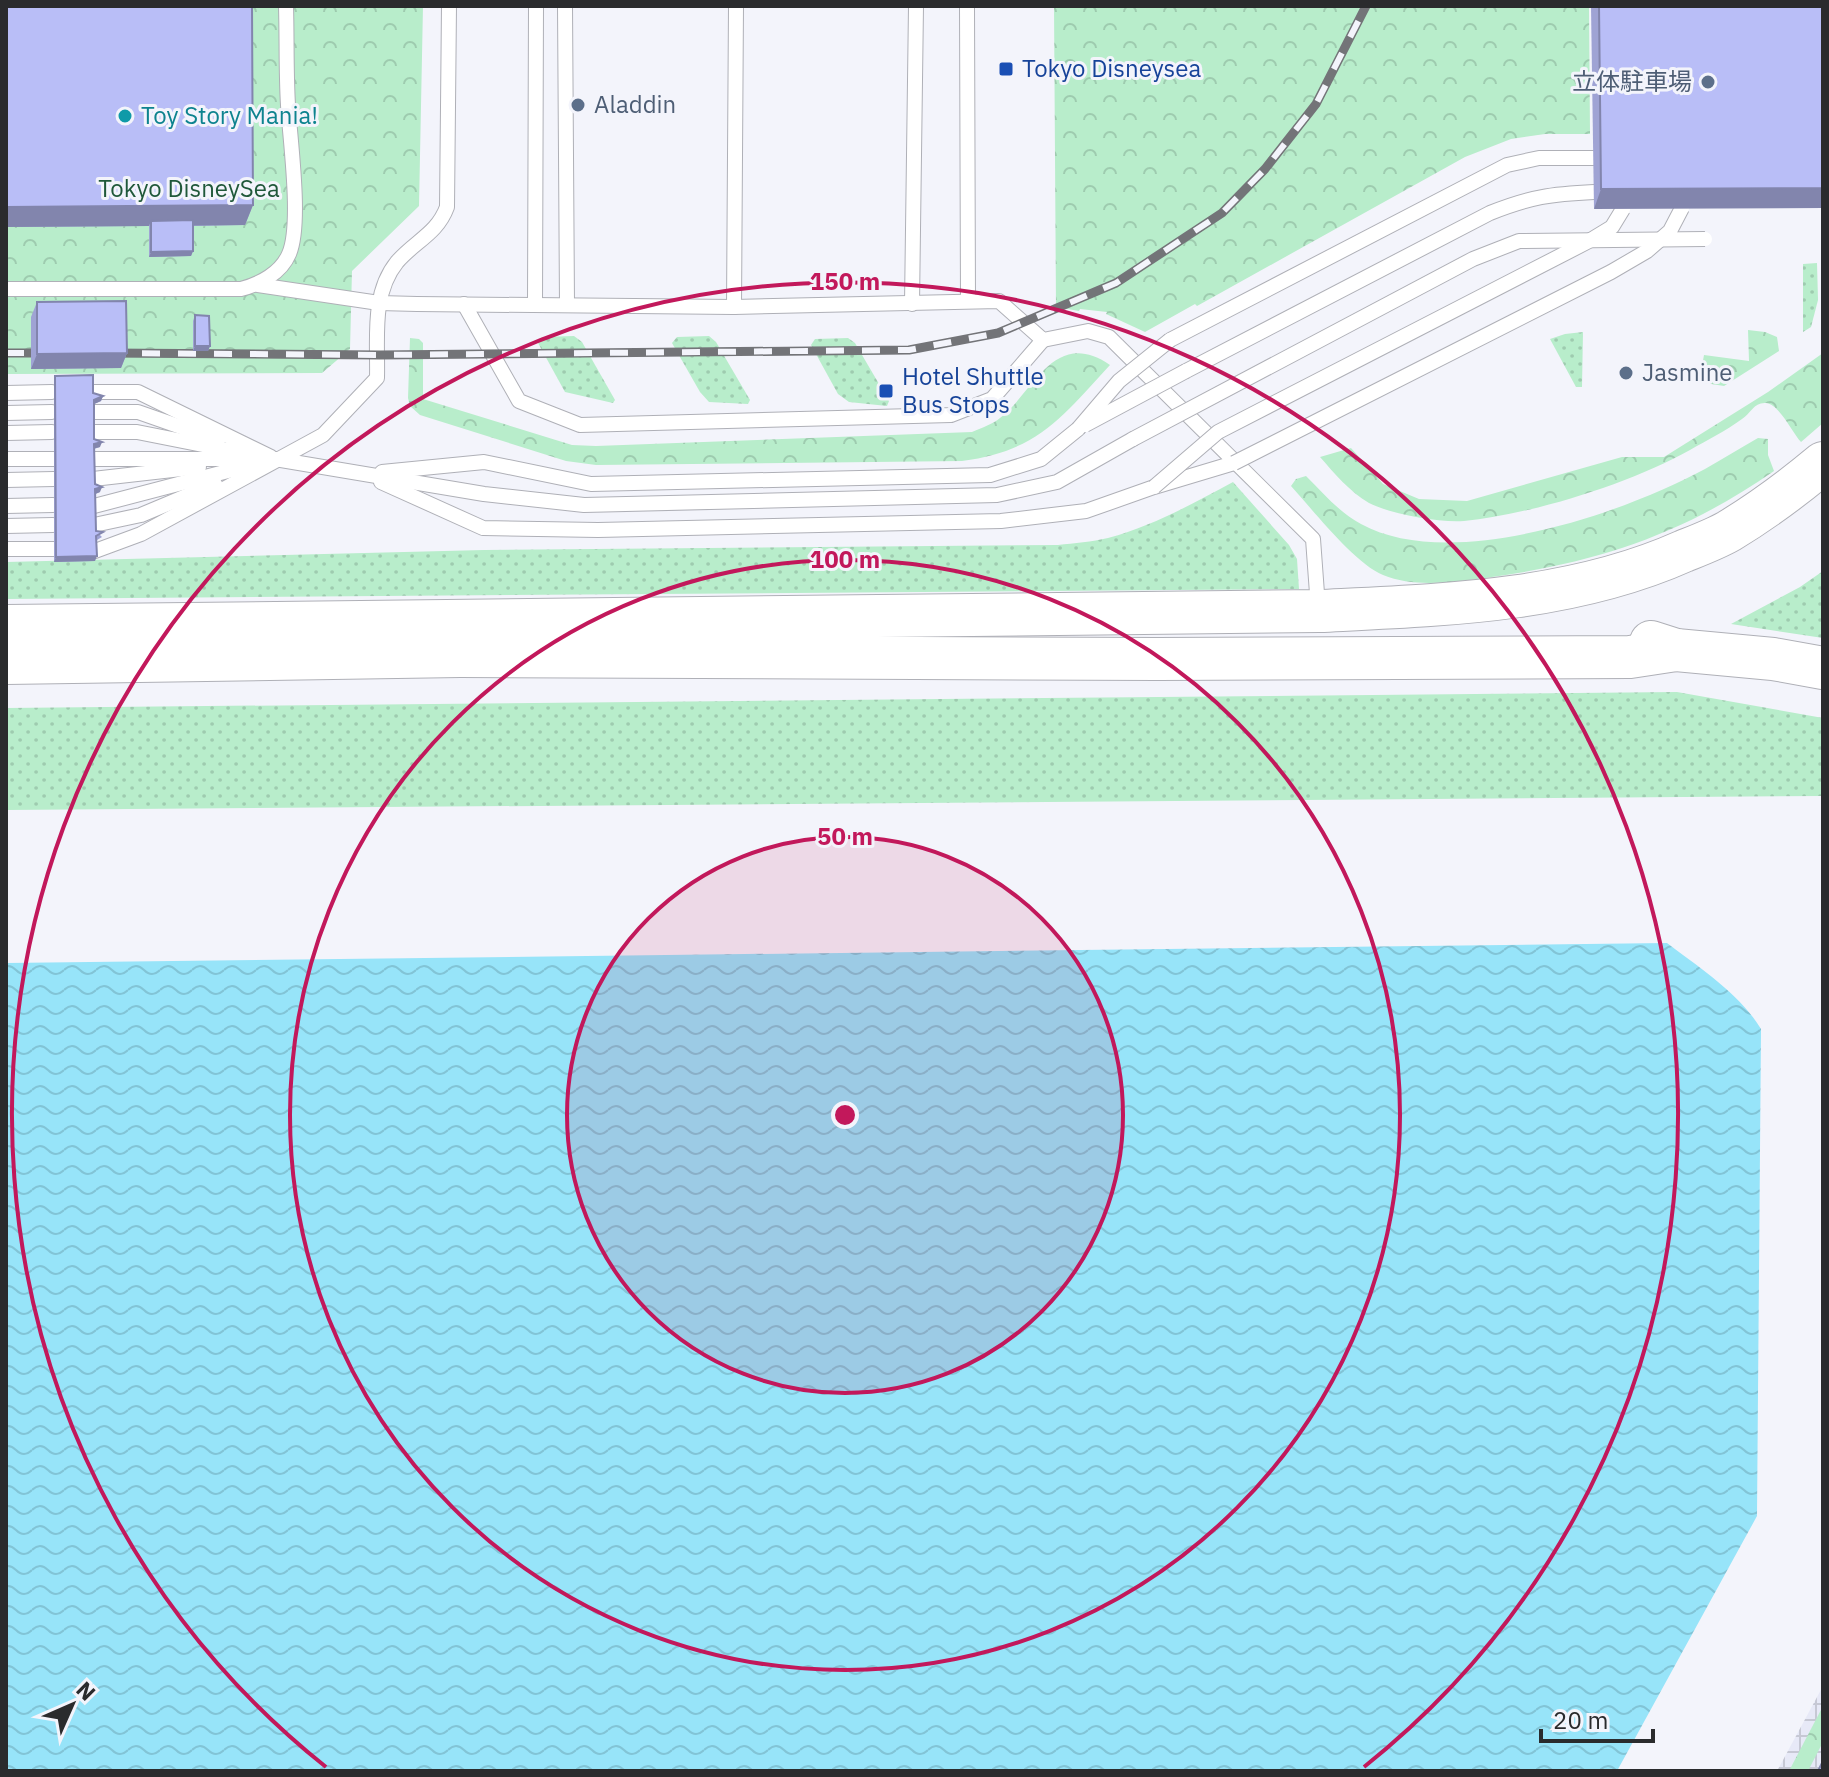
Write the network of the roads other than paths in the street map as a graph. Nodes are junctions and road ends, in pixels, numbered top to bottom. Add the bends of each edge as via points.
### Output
1 (286, 6) edge
2 (449, 6) edge
3 (536, 6) edge
4 (565, 6) edge
5 (736, 6) edge
6 (916, 6) edge
7 (967, 6) edge
8 (1593, 158) dead end
9 (1594, 192) dead end
10 (1682, 208) edge
11 (1623, 209) edge
12 (1705, 239) dead end
13 (258, 285) junction
14 (6, 289) edge
15 (968, 300) junction
16 (379, 303) junction
17 (464, 304) junction
18 (535, 304) junction
19 (567, 304) junction
20 (912, 304) junction
21 (734, 307) junction
22 (1043, 340) junction
23 (52, 392) edge
24 (78, 392) edge
25 (6, 393) edge
26 (52, 412) edge
27 (78, 412) edge
28 (6, 413) edge
29 (1078, 429) junction
30 (52, 432) edge
31 (78, 432) edge
32 (6, 433) edge
33 (6, 459) edge
34 (54, 459) edge
35 (93, 459) edge
36 (275, 459) junction
37 (1823, 463) edge
38 (362, 474) junction
39 (54, 479) edge
40 (93, 479) edge
41 (6, 480) edge
42 (1154, 487) junction
43 (53, 505) edge
44 (6, 506) edge
45 (94, 506) edge
46 (53, 525) edge
47 (94, 525) edge
48 (6, 526) edge
49 (6, 549) edge
50 (56, 549) edge
51 (95, 551) edge
52 (1319, 611) junction
53 (6, 626) edge
54 (1676, 650) junction
55 (6, 663) edge
56 (1823, 668) edge

1 - 13 lane via 295,228 289,255
2 - 16 lane via 447,207 441,223 398,261
3 - 18 lane
4 - 19 lane
5 - 21 lane
6 - 20 lane
7 - 15 lane
8 - 29 lane, bridge via 1539,158 1507,165 1170,340 1119,381
9 - 29 lane, bridge via 1548,194 1490,213
10 - 42 lane, bridge via 1670,231 1611,272 1234,463
11 - 42 lane, bridge via 1612,227 1589,241 1218,432
12 - 38 lane, bridge via 1519,241 1432,280 1057,482 997,495 584,505
13 - 14 lane
13 - 16 lane
15 - 20 lane
15 - 22 lane via 999,301
16 - 17 lane
16 - 36 lane via 377,378 323,435
17 - 18 lane
17 - 22 lane via 519,401 580,425 951,415 992,399
18 - 19 lane
19 - 21 lane
20 - 21 lane
22 - 52 lane via 1088,331 1109,337 1258,483 1313,539
23 - 25 lane
24 - 36 lane via 138,392
26 - 28 lane
27 - 36 lane via 138,412
29 - 38 lane via 1041,459 990,475 591,484 484,462
30 - 32 lane
31 - 36 lane via 137,432
33 - 34 lane
35 - 36 lane
36 - 38 lane
36 - 40 lane
36 - 45 lane
36 - 47 lane via 141,515
36 - 51 lane via 141,534
37 - 52 street via 1727,532 1656,564 1575,587 1460,604
38 - 42 lane via 483,528 598,530 1001,521 1086,511
39 - 41 lane
43 - 44 lane
46 - 48 lane
49 - 50 lane
52 - 53 street
52 - 54 street via 1433,635 1634,636
54 - 55 street via 1630,657 460,656
54 - 56 street

